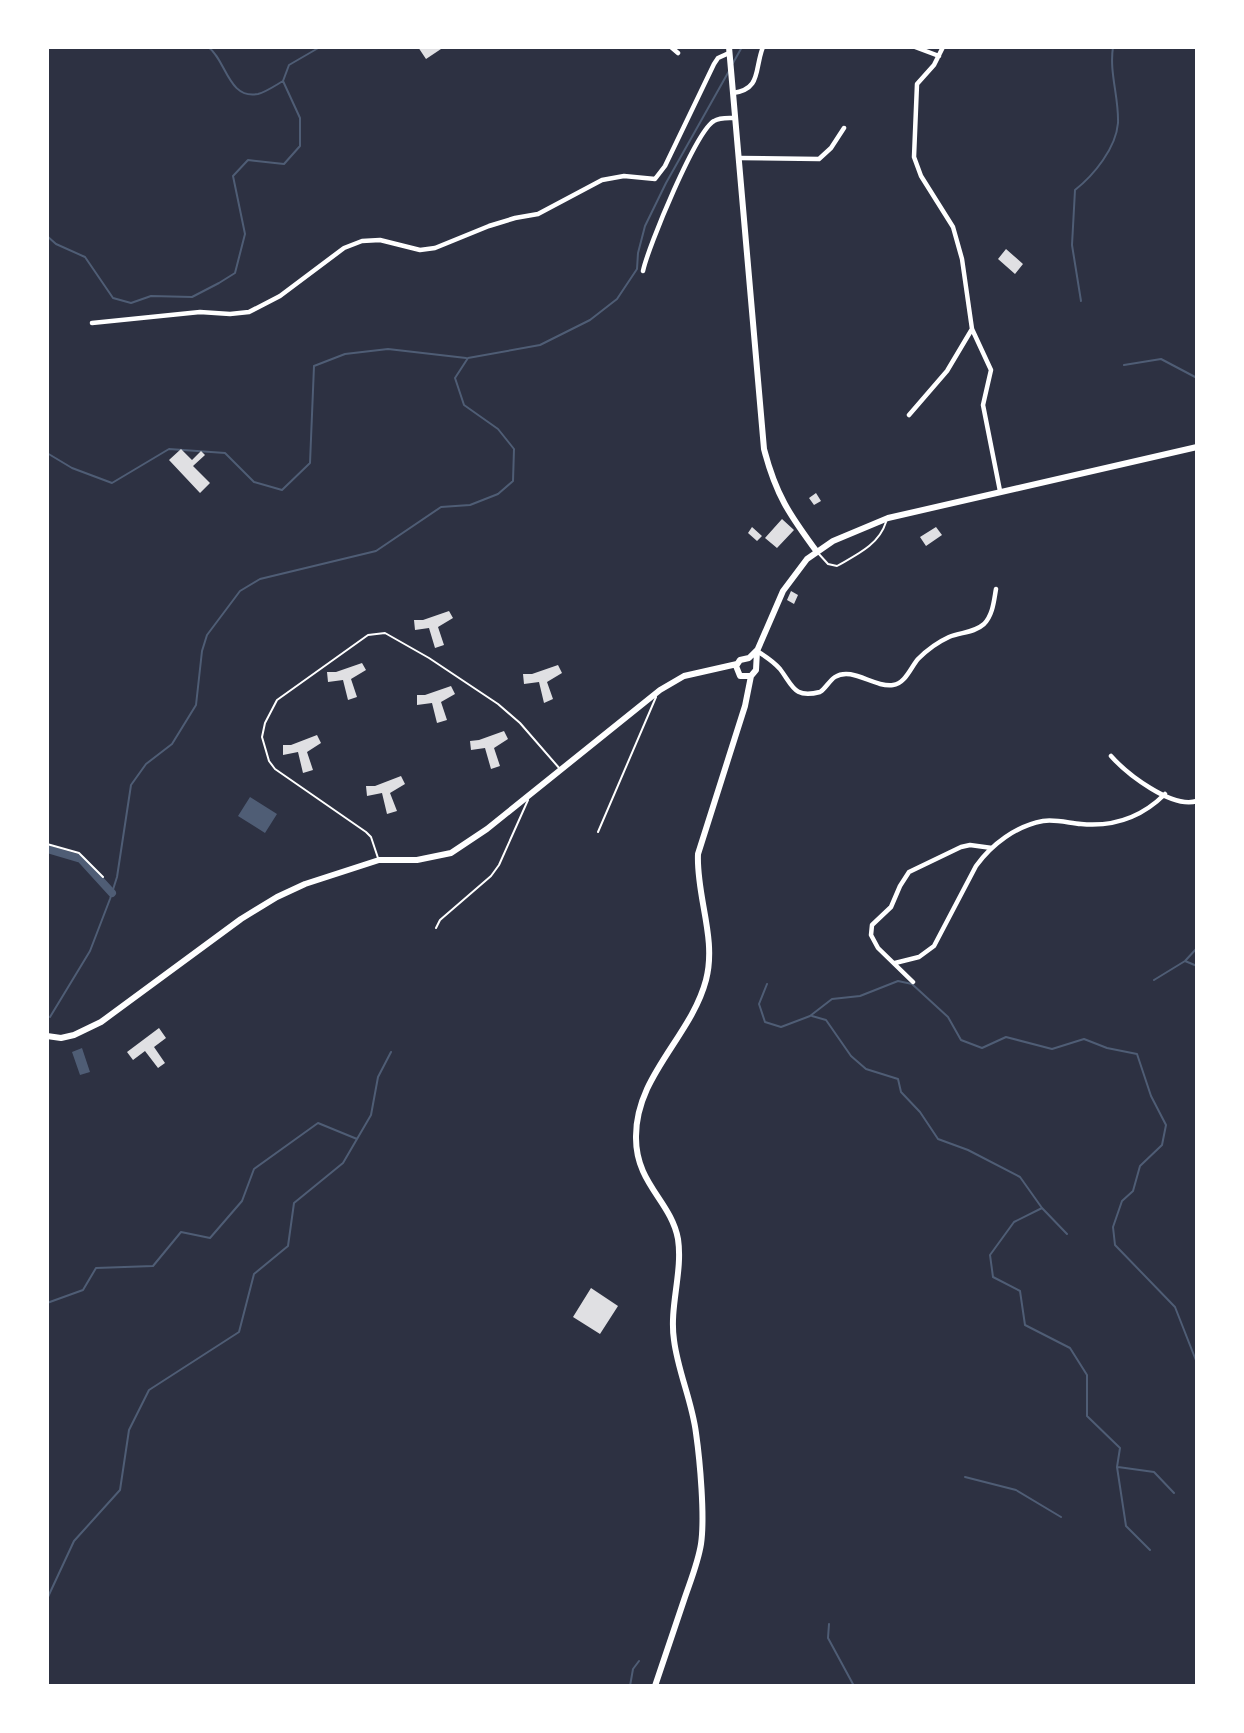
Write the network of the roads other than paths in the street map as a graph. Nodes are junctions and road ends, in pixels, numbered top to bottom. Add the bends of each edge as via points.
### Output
1 (671, 47) edge
2 (762, 47) edge
3 (915, 47) edge
4 (943, 47) edge
5 (729, 52) edge
6 (678, 53) dead end
7 (939, 56) junction
8 (733, 93) junction
9 (735, 118) junction
10 (844, 128) dead end
11 (739, 158) junction
12 (643, 271) dead end
13 (92, 323) dead end
14 (972, 329) junction
15 (909, 415) dead end
16 (1197, 447) edge
17 (1000, 491) junction
18 (888, 518) junction
19 (817, 552) junction
20 (996, 589) dead end
21 (757, 651) junction
22 (752, 660) junction
23 (736, 667) junction
24 (749, 677) junction
25 (660, 690) junction
26 (1111, 756) dead end
27 (560, 769) junction
28 (531, 793) junction
29 (1165, 794) junction
30 (1197, 801) edge
31 (598, 832) dead end
32 (47, 844) edge
33 (992, 848) junction
34 (379, 860) junction
35 (103, 877) dead end
36 (436, 928) dead end
37 (895, 963) junction
38 (913, 982) dead end
39 (47, 1036) edge
40 (655, 1686) edge

1 - 6 street
2 - 8 street via 754,81
3 - 7 street
4 - 7 street
5 - 8 main road
5 - 13 street via 714,64 666,166 655,179 624,176 602,180 538,214 502,222 435,248 362,241 344,248 280,296 249,312
7 - 14 street via 917,84 914,157 953,227
8 - 9 main road
9 - 11 main road
9 - 12 street via 708,126 658,223
10 - 11 street via 819,159
11 - 19 main road via 764,449 780,499
14 - 15 street via 947,371
14 - 17 street via 992,370 983,405
16 - 17 main road
17 - 18 main road
18 - 19 main road
18 - 19 lane via 879,537 837,566 828,564
19 - 21 main road via 783,591
20 - 21 street via 982,626 948,637 926,651 894,685 843,674 820,692 801,693
21 - 22 main road
22 - 23 main road via 742,658
22 - 24 main road via 756,670
23 - 24 main road via 740,676
23 - 25 main road via 684,676
24 - 40 main road via 698,854 709,944 707,976 695,1008 647,1086 636,1126 640,1167 678,1240 673,1334 695,1425 702,1528 695,1567
25 - 27 main road
25 - 31 lane
26 - 29 street via 1133,778
27 - 28 main road
27 - 34 lane via 498,704 385,632 368,635 277,700 262,744 279,772 366,832
28 - 34 main road via 451,853 417,860
28 - 36 lane via 499,865
29 - 30 street
29 - 33 street via 1146,811 1110,825 1041,821 1015,831
32 - 35 lane via 79,853
33 - 37 street via 962,889 934,946 919,957
33 - 37 street via 970,845 909,872 891,907 872,925 878,948
34 - 39 main road via 277,897 101,1022 74,1035
37 - 38 street

